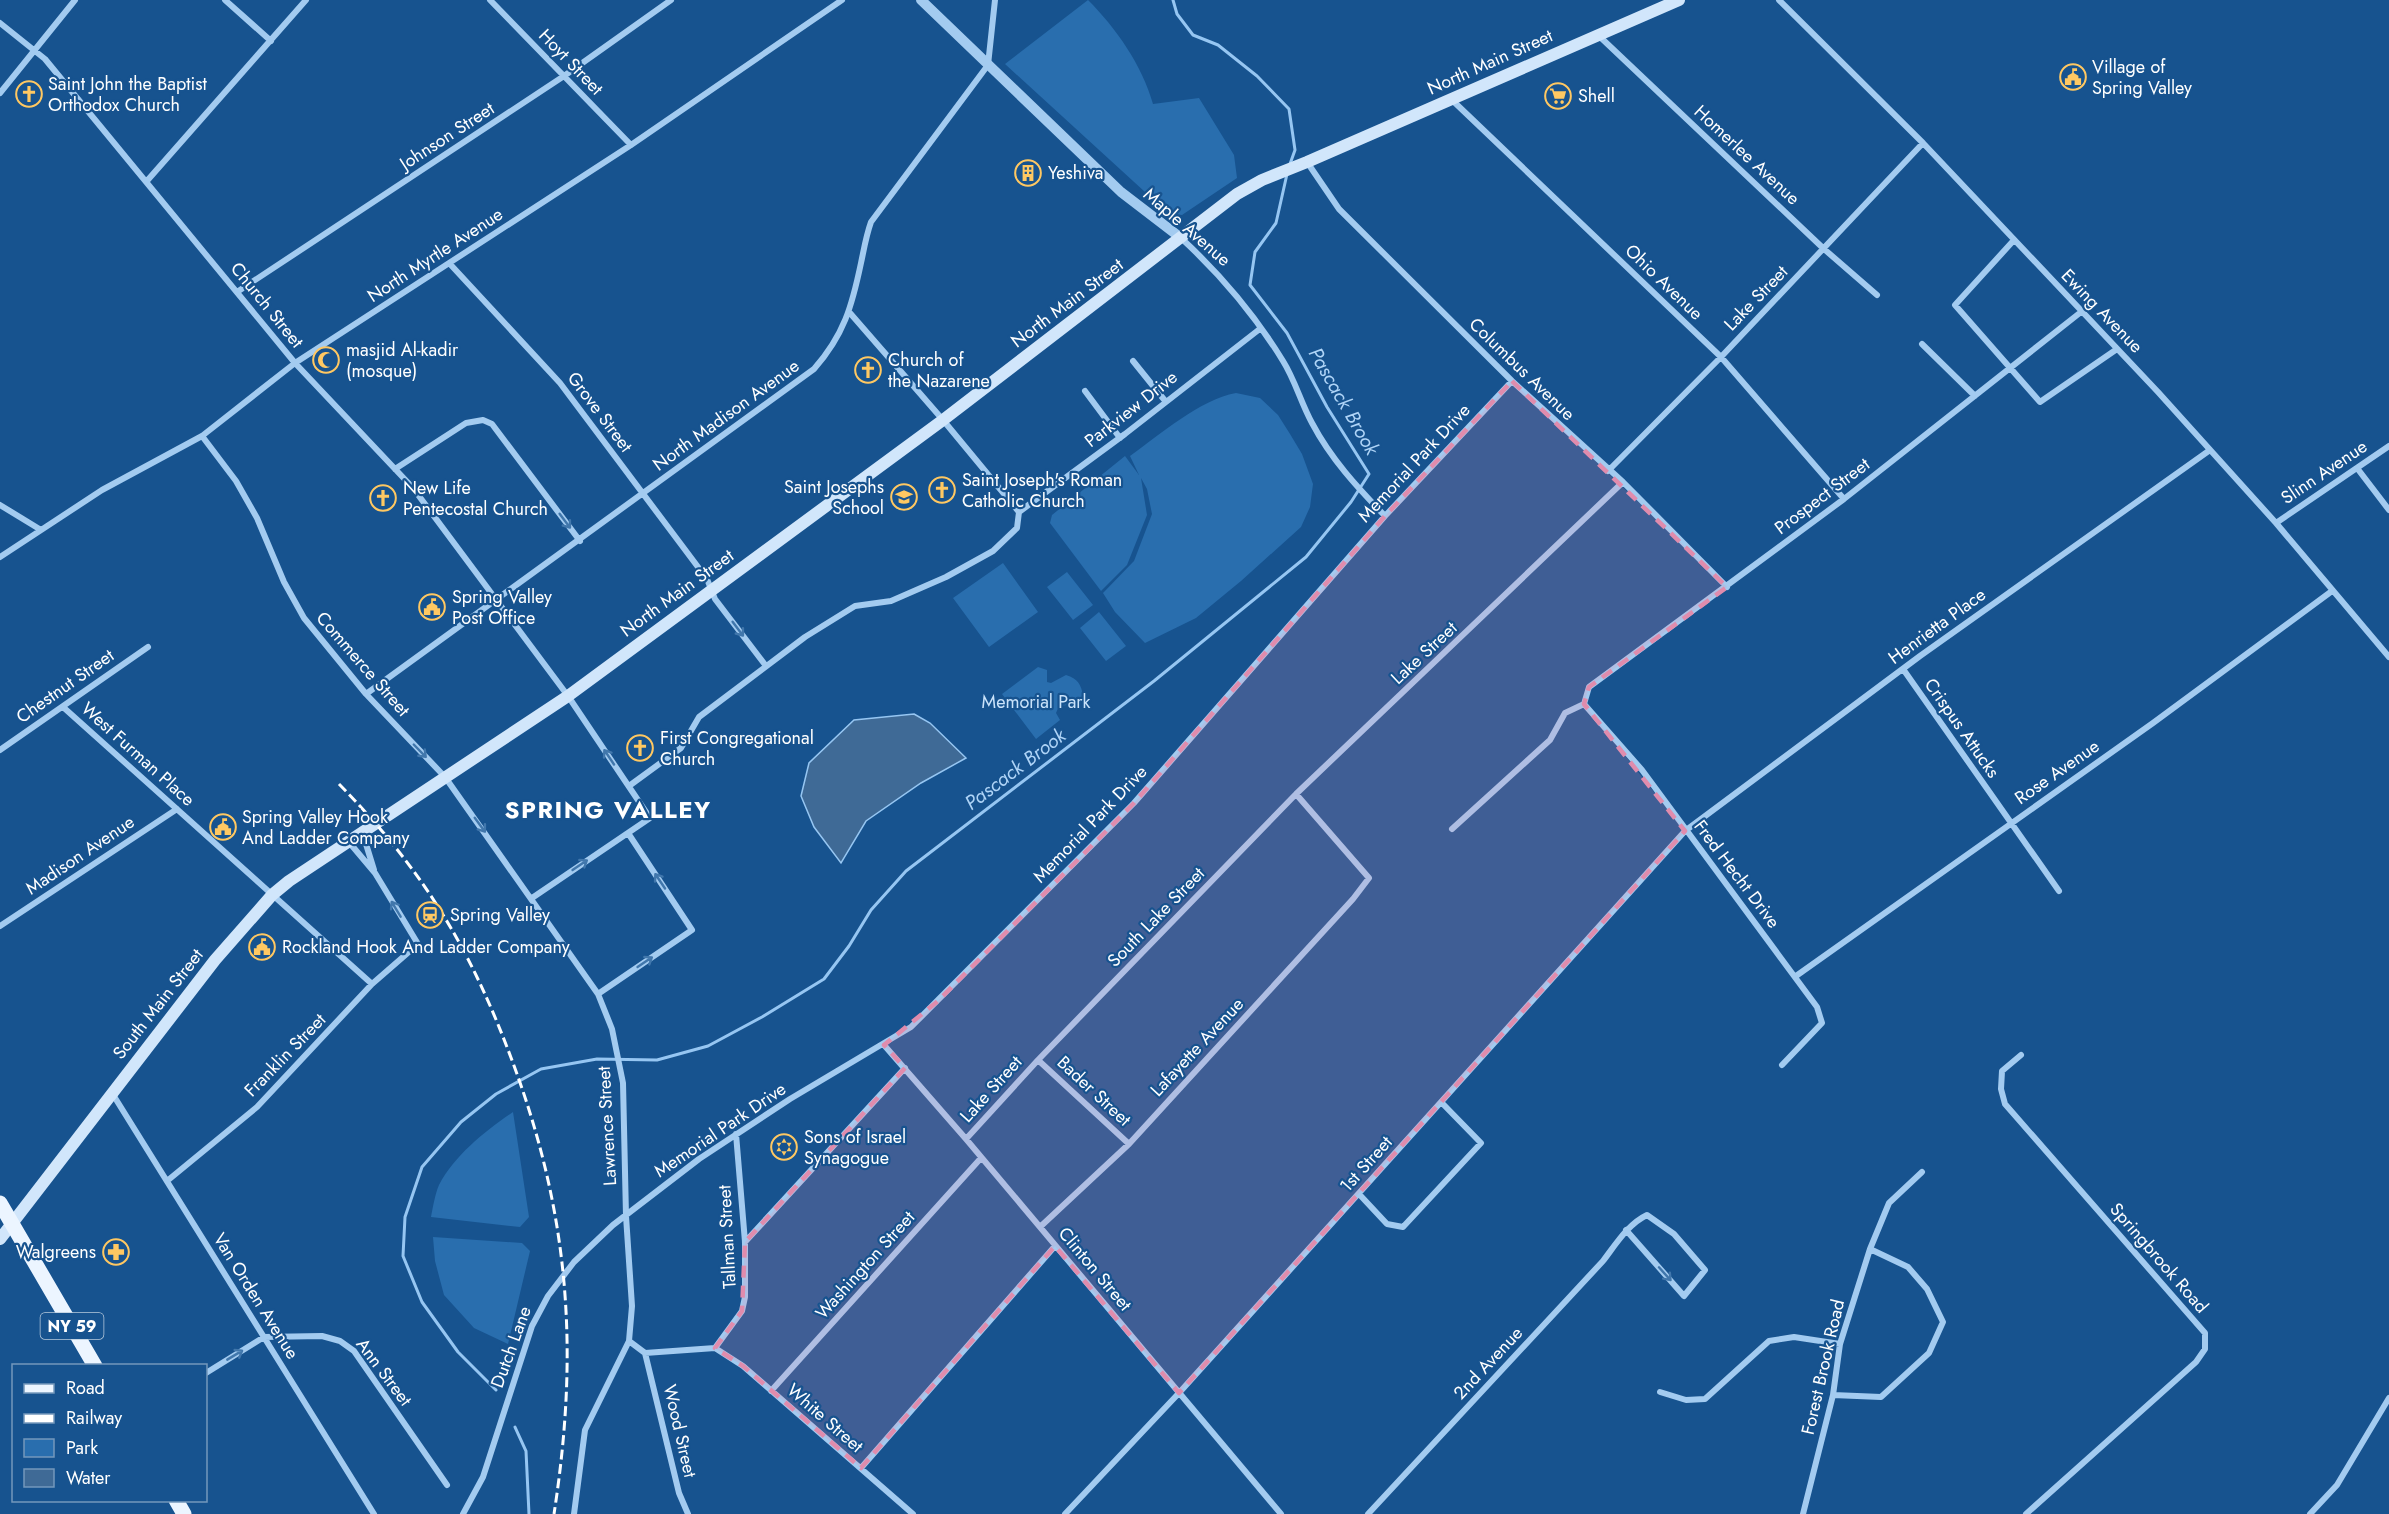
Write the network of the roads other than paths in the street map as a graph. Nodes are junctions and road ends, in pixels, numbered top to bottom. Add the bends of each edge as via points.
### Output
1 (75, 0) edge
2 (225, 0) edge
3 (306, 0) edge
4 (490, 0) edge
5 (670, 0) edge
6 (842, 0) edge
7 (921, 0) edge
8 (995, 0) edge
9 (1679, 0) edge
10 (1779, 0) edge
11 (0, 23) edge
12 (1598, 35) junction
13 (271, 40) junction
14 (36, 50) junction
15 (988, 64) junction
16 (564, 76) junction
17 (0, 93) edge
18 (1450, 99) junction
19 (1923, 143) junction
20 (631, 145) junction
21 (1302, 164) junction
22 (146, 182) junction
23 (1181, 238) junction
24 (2014, 240) junction
25 (1824, 249) junction
26 (450, 264) junction
27 (237, 292) junction
28 (1877, 295) dead end
29 (2081, 312) junction
30 (850, 313) junction
31 (1260, 328) junction
32 (1922, 344) dead end
33 (2117, 349) junction
34 (1721, 357) junction
35 (1133, 361) dead end
36 (295, 363) junction
37 (2010, 368) junction
38 (1512, 381) junction
39 (1084, 392) dead end
40 (1975, 396) junction
41 (1166, 402) junction
42 (943, 420) junction
43 (202, 436) junction
44 (1120, 438) junction
45 (2389, 446) edge
46 (2210, 450) junction
47 (2357, 468) junction
48 (395, 469) junction
49 (1608, 471) junction
50 (1623, 482) junction
51 (642, 495) junction
52 (1844, 500) junction
53 (0, 505) edge
54 (2389, 510) edge
55 (1019, 512) junction
56 (1385, 516) junction
57 (2276, 523) junction
58 (40, 530) junction
59 (580, 540) junction
60 (0, 557) edge
61 (1727, 587) junction
62 (711, 590) junction
63 (2332, 591) junction
64 (496, 601) junction
65 (148, 647) dead end
66 (2389, 657) edge
67 (766, 666) junction
68 (1903, 669) junction
69 (366, 694) junction
70 (568, 696) junction
71 (1584, 704) junction
72 (63, 707) junction
73 (0, 750) edge
74 (445, 777) junction
75 (629, 786) junction
76 (1296, 795) junction
77 (177, 809) junction
78 (376, 822) joint
79 (2010, 823) junction
80 (1452, 829) dead end
81 (362, 831) junction
82 (1685, 831) junction
83 (628, 833) junction
84 (348, 840) junction
85 (375, 873) junction
86 (2059, 891) dead end
87 (272, 895) junction
88 (532, 897) junction
89 (0, 926) edge
90 (1796, 976) junction
91 (372, 984) junction
92 (598, 994) junction
93 (884, 1045) junction
94 (2021, 1055) dead end
95 (1038, 1060) junction
96 (1782, 1065) dead end
97 (904, 1068) junction
98 (112, 1093) junction
99 (1442, 1103) junction
100 (736, 1134) junction
101 (966, 1139) junction
102 (1129, 1143) junction
103 (981, 1158) junction
104 (1922, 1172) dead end
105 (168, 1181) junction
106 (1359, 1194) junction
107 (0, 1203) edge
108 (626, 1216) junction
109 (13, 1225) junction
110 (1040, 1227) junction
111 (1626, 1230) junction
112 (0, 1239) edge
113 (745, 1242) junction
114 (1055, 1246) junction
115 (1870, 1249) junction
116 (264, 1338) junction
117 (628, 1341) junction
118 (1840, 1344) junction
119 (715, 1348) junction
120 (645, 1353) junction
121 (94, 1364) edge
122 (207, 1372) edge
123 (771, 1391) junction
124 (1660, 1392) dead end
125 (1179, 1393) junction
126 (1833, 1395) junction
127 (2389, 1398) edge
128 (861, 1468) junction
129 (447, 1485) dead end
130 (374, 1514) edge
131 (464, 1514) edge
132 (574, 1514) edge
133 (688, 1514) edge
134 (913, 1514) edge
135 (1065, 1514) edge
136 (1281, 1514) edge
137 (1368, 1514) edge
138 (1803, 1514) edge
139 (2026, 1514) edge
140 (2310, 1514) edge

1 - 14 street
2 - 13 street
3 - 13 street
4 - 16 street, Hoyt Street
5 - 16 street, Johnson Street
6 - 20 street, North Myrtle Avenue
7 - 15 street, Maple Avenue
8 - 15 street
9 - 12 main road, North Main Street
10 - 19 street, Ewing Avenue
11 - 14 street, Church Street
12 - 18 main road, North Main Street
12 - 25 street, Homerlee Avenue
13 - 22 street
14 - 17 street
14 - 22 street, Church Street
15 - 23 street, Maple Avenue via 1121,192
15 - 30 street, North Madison Avenue via 871,222
16 - 20 street, Hoyt Street
16 - 27 street, Johnson Street
18 - 21 main road, North Main Street
18 - 34 street, Ohio Avenue
19 - 24 street, Ewing Avenue
19 - 25 street, Lake Street
20 - 26 street, North Myrtle Avenue
21 - 23 main road, North Main Street via 1237,194
21 - 38 street, Columbus Avenue via 1339,209
22 - 27 street, Church Street
23 - 31 street, Maple Avenue via 1228,285
23 - 42 main road, North Main Street
24 - 29 street, Ewing Avenue
24 - 37 street via 1955,305
25 - 28 street, Homerlee Avenue
25 - 34 street, Lake Street
26 - 36 street, North Myrtle Avenue
26 - 51 street, Grove Street via 560,383
27 - 36 street, Church Street
29 - 33 street, Ewing Avenue
29 - 37 street, Prospect Street
30 - 42 street
30 - 51 street, North Madison Avenue via 839,338 806,377
31 - 41 street, Parkview Drive
31 - 56 street, Maple Avenue via 1284,362 1330,453
32 - 40 street
33 - 37 street via 2040,402
33 - 46 street, Ewing Avenue
34 - 49 street, Lake Street
34 - 52 street, Ohio Avenue
35 - 41 street
36 - 43 street, North Myrtle Avenue
36 - 48 street, Church Street
37 - 40 street, Prospect Street
38 - 49 street, Columbus Avenue
38 - 56 street, Memorial Park Drive
39 - 44 street
40 - 52 street, Prospect Street
41 - 44 street, Parkview Drive
42 - 55 street
42 - 62 main road, North Main Street
43 - 58 street, North Myrtle Avenue via 102,490
43 - 69 street, Commerce Street via 236,481 304,618
44 - 55 street, Parkview Drive
45 - 47 street, Slinn Avenue
46 - 57 street, Ewing Avenue
46 - 68 street, Henrietta Place
47 - 54 street
47 - 57 street, Slinn Avenue
48 -> 59 street via 466,423 483,420 492,424
48 - 64 street, Church Street
49 - 50 street, Columbus Avenue
50 - 61 street, Columbus Avenue
50 - 76 street, Lake Street
51 - 59 street, North Madison Avenue
51 - 62 street, Grove Street via 707,579
52 - 61 street, Prospect Street
53 - 58 street
55 - 67 street via 1017,528 993,551 891,601 855,606
56 - 93 street, Memorial Park Drive via 1134,803 938,1001 911,1027
57 - 63 street, Ewing Avenue
58 - 60 street, North Myrtle Avenue
59 - 64 street, North Madison Avenue
61 - 71 street, Prospect Street via 1589,687
62 -> 67 street, Grove Street
62 - 70 main road, North Main Street
63 - 66 street, Ewing Avenue
63 - 79 street, Rose Avenue
64 - 69 street, North Madison Avenue
64 - 70 street, Church Street
65 - 72 street, Chestnut Street
67 - 75 street via 699,717 681,748
68 - 79 street, Crispus Attucks
68 - 82 street, Henrietta Place
69 -> 74 street, Commerce Street
70 - 74 main road, North Main Street
75 -> 70 street, Church Street
71 - 80 street via 1565,713 1550,740
71 - 82 street, Fred Hecht Drive via 1642,770
72 - 73 street, Chestnut Street
72 - 77 street, West Furman Place
74 - 78 main road, North Main Street
74 -> 88 street, Lawrence Street
75 - 83 street, Church Street via 650,818
76 - 95 street, South Lake Street
76 - 102 street, Lafayette Avenue via 1369,878
77 - 87 street, West Furman Place
77 - 89 street, Madison Avenue
78 - 81 main road, South Main Street
79 - 86 street, Crispus Attucks
79 - 90 street, Rose Avenue
81 - 84 main road, South Main Street
81 - 85 street
82 - 90 street, Fred Hecht Drive
82 - 99 street, 1st Street
88 -> 83 street
92 -> 83 street via 692,930
84 - 85 street
84 - 87 main road, South Main Street
91 -> 85 street, Franklin Street via 418,944
87 - 91 street, West Furman Place
87 - 98 main road, South Main Street via 214,960
88 - 92 street, Lawrence Street
90 - 96 street, Fred Hecht Drive via 1818,1007 1822,1023
91 - 105 street, Franklin Street via 257,1107
92 - 108 street, Lawrence Street via 612,1029 623,1083
93 - 97 street, Clinton Street
93 - 100 street, Memorial Park Drive
94 - 139 street, Springbrook Road via 2002,1071 2005,1104 2205,1333 2205,1349 2196,1362
95 - 101 street, Lake Street
95 - 102 street, Bader Street
97 - 101 street, Clinton Street
97 - 113 street
98 - 105 street, Van Orden Avenue
98 - 109 main road, South Main Street
99 - 106 street, 1st Street
99 - 106 street via 1481,1143 1403,1227 1387,1224
100 - 108 street, Memorial Park Drive
100 - 113 street, Tallman Street
101 - 103 street, Clinton Street
102 - 110 street, Lafayette Avenue
103 - 110 street, Clinton Street
103 - 123 street, Washington Street
104 - 115 street, Forest Brook Road via 1889,1203
105 - 116 street, Van Orden Avenue
106 - 125 street, 1st Street
107 - 109 main road, NY 59
108 - 117 street, Lawrence Street via 632,1306
108 - 131 street, Dutch Lane via 574,1262 542,1307 524,1346 483,1476
109 - 112 main road, South Main Street
109 - 121 main road, NY 59
110 - 114 street, Clinton Street
111 -> 111 street, 2nd Avenue via 1684,1296 1706,1270 1674,1234 1647,1215
111 - 137 street, 2nd Avenue via 1604,1260
113 - 119 street, Tallman Street via 742,1311
114 - 125 street, Clinton Street
114 - 128 street
115 - 118 street, Forest Brook Road
115 - 126 street via 1908,1267 1928,1289 1942,1322 1929,1353 1881,1396
122 -> 116 street
116 - 129 street, Ann Street via 322,1336 340,1341 354,1351
116 - 130 street, Van Orden Avenue
117 - 120 street
117 - 132 street, Lawrence Street via 585,1430
118 - 124 street via 1794,1337 1769,1341 1705,1399 1686,1400
118 - 126 street, Forest Brook Road
119 - 120 street
119 - 123 street, White Street
120 - 133 street, Wood Street via 679,1493
123 - 128 street, White Street
125 - 135 street, 1st Street
125 - 136 street, Clinton Street
126 - 138 street, Forest Brook Road
127 - 140 street via 2337,1485
128 - 134 street, White Street

